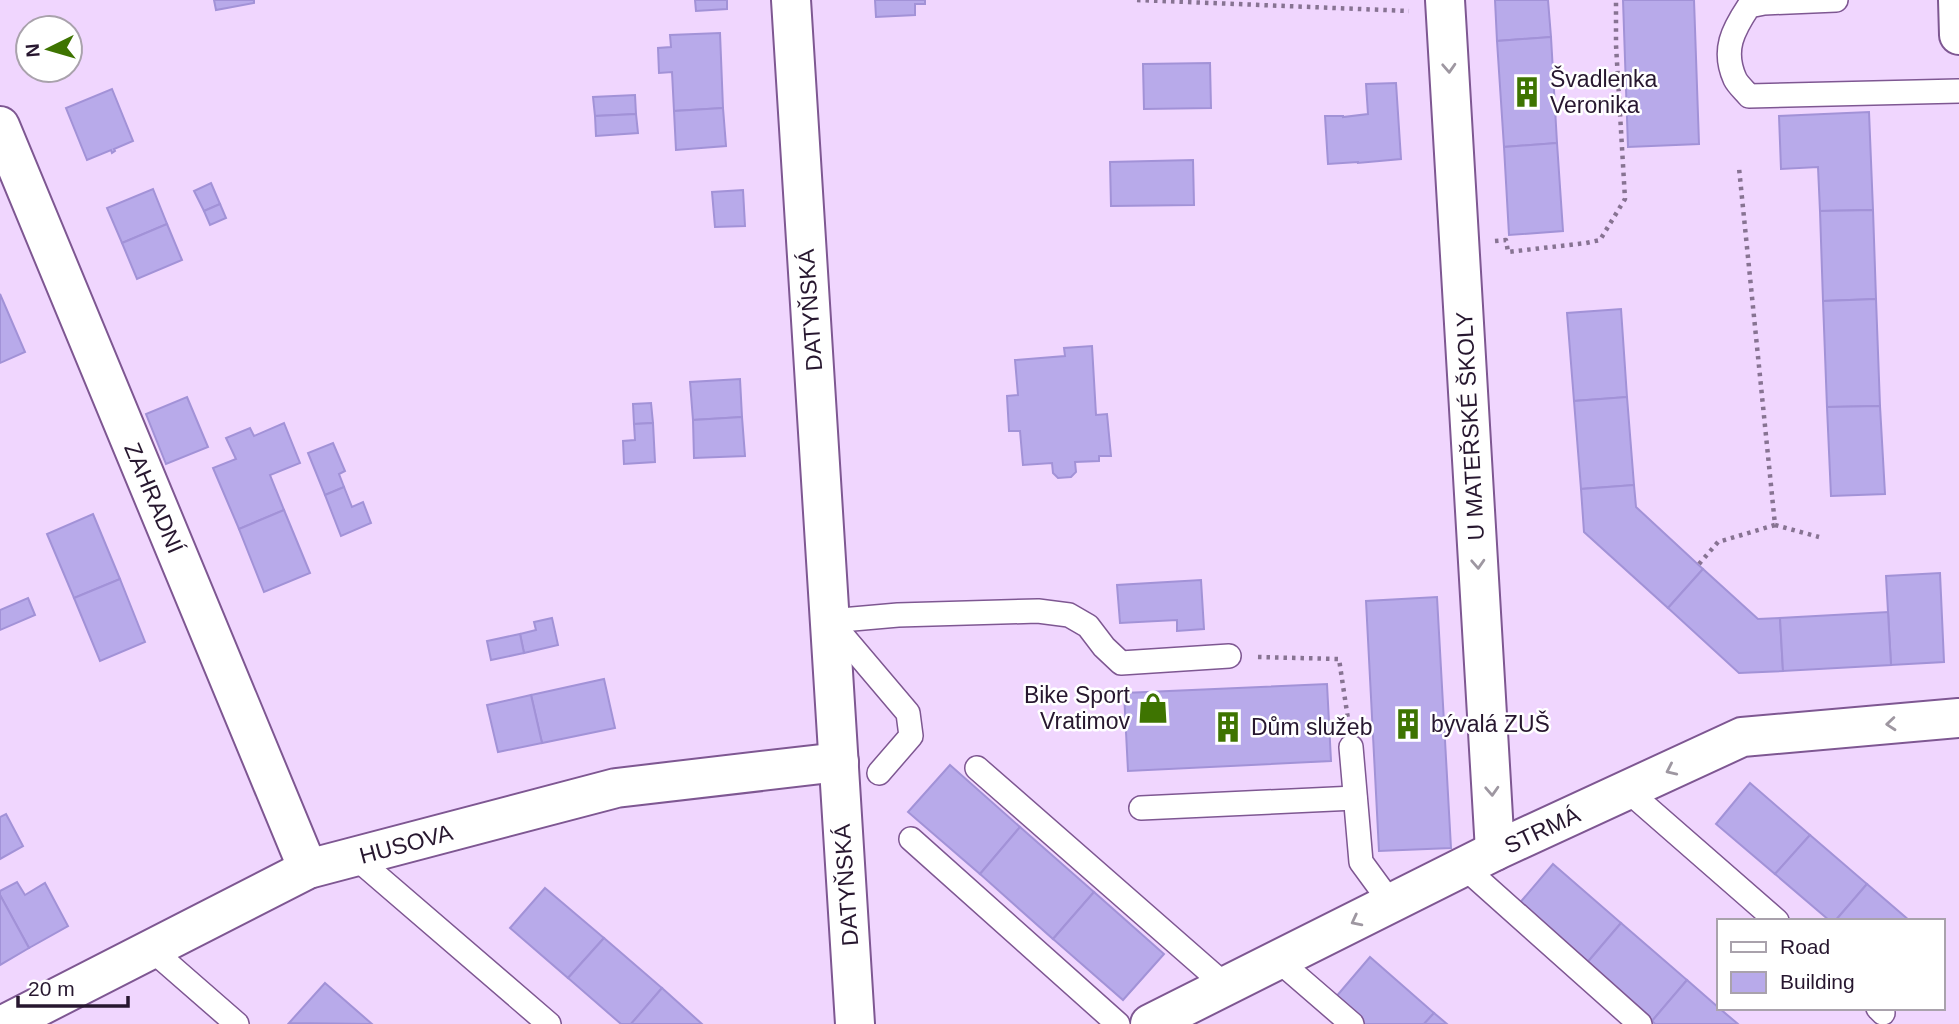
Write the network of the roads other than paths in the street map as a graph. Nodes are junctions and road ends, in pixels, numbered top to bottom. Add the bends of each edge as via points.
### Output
1 (790, 0) edge
2 (1836, 0) edge
3 (1958, 0) edge
4 (1445, 6) edge
5 (1959, 35) edge
6 (1959, 90) edge
7 (0, 127) edge
8 (830, 621) junction
9 (1229, 656) road end
10 (1959, 718) edge
11 (1351, 747) road end
12 (839, 762) junction
13 (977, 768) dead end
14 (878, 773) dead end
15 (1627, 790) junction
16 (1355, 798) junction
17 (1140, 808) dead end
18 (911, 839) dead end
19 (355, 857) junction
20 (1480, 859) junction
21 (308, 869) junction
22 (1391, 903) junction
23 (1775, 919) edge
24 (151, 949) junction
25 (1278, 960) junction
26 (1226, 986) junction
27 (5, 1024) edge
28 (237, 1024) edge
29 (549, 1024) edge
30 (855, 1024) edge
31 (1118, 1024) edge
32 (1150, 1024) edge
33 (1352, 1024) edge
34 (1640, 1024) edge

1 - 8 street, DATYŇSKÁ
2 - 6 lane via 1749,6 1735,26 1728,50 1735,81 1749,96
3 - 5 street
4 -> 20 street, U MATEŘSKÉ ŠKOLY via 1459,245
7 - 21 street, ZAHRADNÍ
8 - 9 lane via 1038,611 1069,615 1088,626 1121,663
8 - 12 street, DATYŇSKÁ
8 - 14 lane via 908,713 911,736
10 -> 15 street, STRMÁ via 1742,737
11 - 16 lane
12 - 19 street, HUSOVA via 616,788
12 - 30 street, DATYŇSKÁ
13 - 26 lane
15 - 20 street, STRMÁ
15 - 23 lane
16 - 17 lane
16 - 22 lane via 1361,862
18 - 31 lane
19 - 21 street, HUSOVA
19 - 29 lane
20 - 22 street, STRMÁ
20 - 34 lane
21 - 24 street, HUSOVA
22 -> 25 street, STRMÁ
24 - 27 street, HUSOVA
24 - 28 lane
25 - 26 street, STRMÁ
25 - 33 lane
26 - 32 street, STRMÁ

